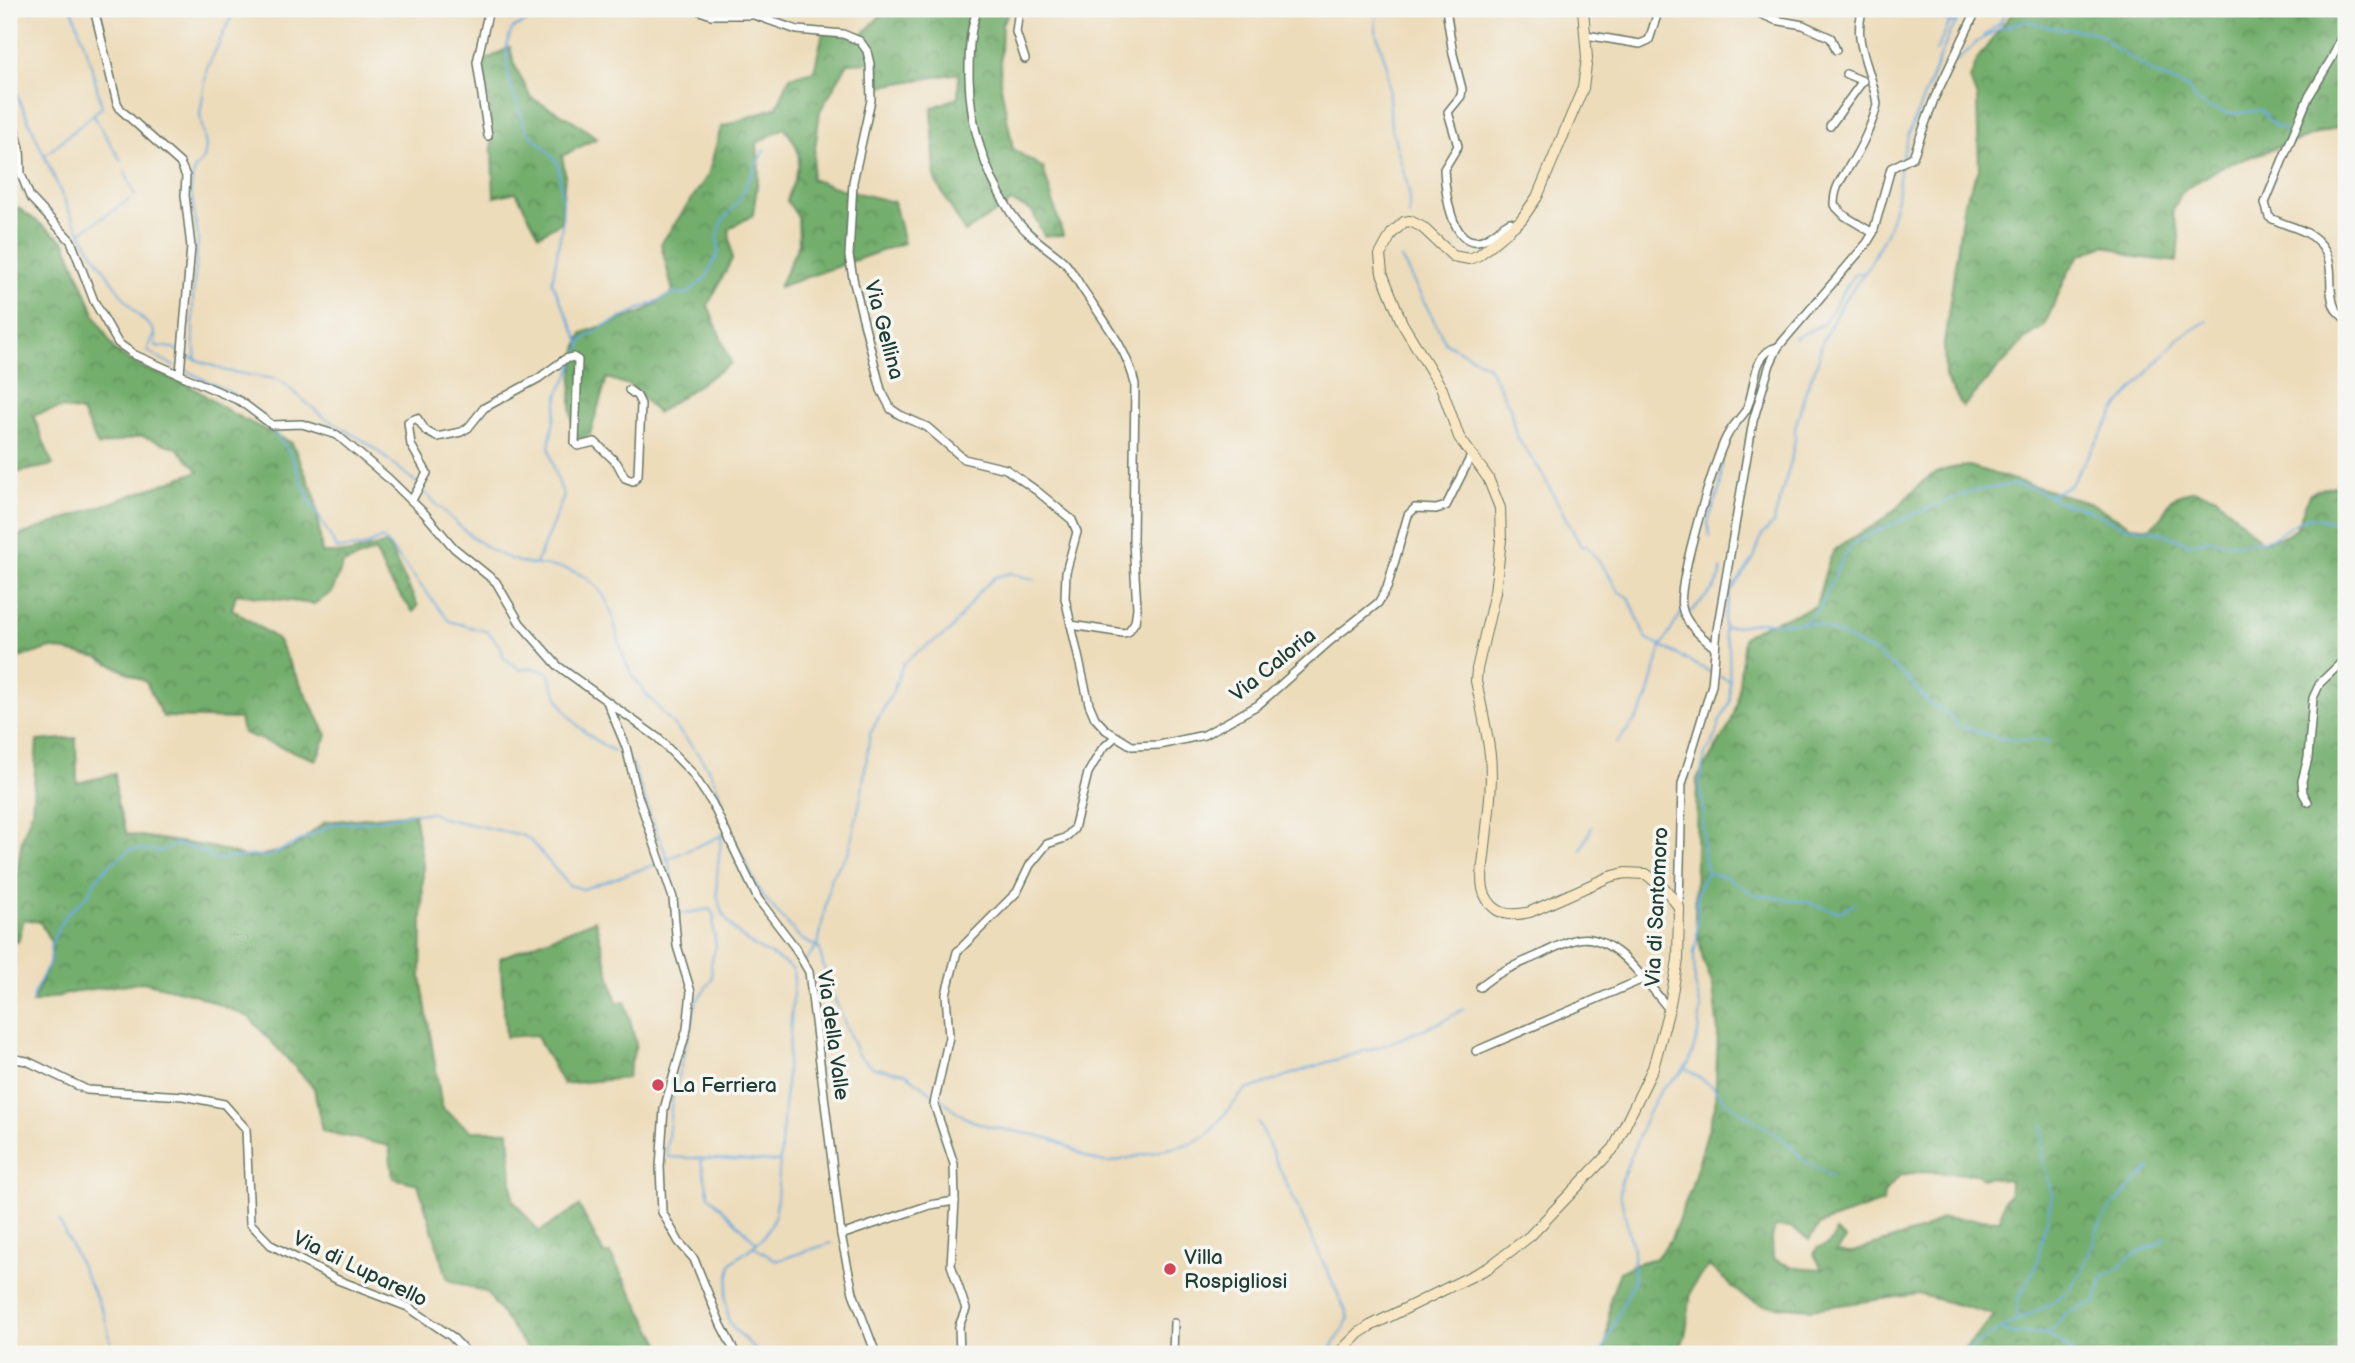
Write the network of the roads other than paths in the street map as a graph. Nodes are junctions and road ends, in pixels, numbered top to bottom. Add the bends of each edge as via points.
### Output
1 (94, 9) edge
2 (489, 9) edge
3 (695, 9) edge
4 (978, 9) edge
5 (1019, 9) edge
6 (1446, 9) edge
7 (1583, 9) edge
8 (1659, 9) edge
9 (1730, 9) edge
10 (1863, 9) edge
11 (1978, 9) edge
12 (2346, 26) edge
13 (1586, 35) junction
14 (1836, 50) dead end
15 (1025, 59) dead end
16 (1846, 74) dead end
17 (1871, 79) junction
18 (1862, 82) junction
19 (9, 108) edge
20 (1830, 126) dead end
21 (488, 136) dead end
22 (1516, 225) junction
23 (1873, 233) junction
24 (2346, 320) edge
25 (1778, 347) junction
26 (181, 369) junction
27 (629, 390) dead end
28 (1472, 454) junction
29 (413, 498) junction
30 (1071, 625) junction
31 (1715, 648) junction
32 (2346, 658) edge
33 (608, 703) junction
34 (1115, 737) junction
35 (2308, 802) dead end
36 (1679, 907) junction
37 (1643, 979) junction
38 (1480, 987) dead end
39 (1669, 1009) junction
40 (1476, 1051) dead end
41 (9, 1058) edge
42 (955, 1200) junction
43 (841, 1235) junction
44 (1174, 1323) dead end
45 (468, 1354) edge
46 (737, 1354) edge
47 (876, 1354) edge
48 (960, 1354) edge
49 (1173, 1354) edge
50 (1338, 1354) edge

1 - 26 street via 117,103 180,163 186,176 191,247
2 - 21 street via 477,62
3 - 30 street, Via Gellina via 711,15 754,15 797,30 843,34 860,41 867,51 870,108 853,182 849,256 881,390 891,409 927,427 964,459 1006,469 1072,520 1077,532 1066,572 1065,598
4 - 30 street via 969,53 970,106 979,151 1012,214 1072,272 1122,348 1135,384 1135,622 1122,633
5 - 15 street via 1016,32
6 - 22 street via 1462,89 1448,112 1458,146 1444,169 1455,225 1459,235 1475,241 1510,222
7 - 13 main road
8 - 13 street via 1649,40 1640,44
9 - 14 street via 1803,25 1831,38
10 - 17 street via 1860,38
11 - 23 street, Via di Santomoro via 1934,99 1914,155 1889,172
12 - 24 street via 2308,98 2265,203 2269,217 2305,232 2325,249 2334,306
13 - 22 main road via 1583,88 1537,197
16 - 18 street
17 - 18 street
17 - 23 street via 1875,114 1839,180 1834,200 1836,209
18 - 20 street
19 - 26 street, Via della Valle via 30,197 71,241 94,301 114,337 135,355
22 - 28 main road via 1479,255 1460,258 1453,257 1422,227 1404,222 1380,255 1398,313 1442,389 1459,437
23 - 25 street, Via di Santomoro
25 - 31 street, Via di Santomoro via 1753,421
25 - 31 street, Via di Santomoro via 1764,355 1747,409 1726,438 1689,556 1681,605 1687,620
26 - 29 street, Via della Valle via 240,401 272,425 302,424 337,435
27 - 29 street via 641,404 638,475 632,481 595,442 575,443 578,360 573,357 484,408 461,432 437,437 417,418 408,422 409,437 425,470 425,480
28 - 34 street, Via Caloria via 1446,506 1415,509 1408,515 1387,588 1378,603 1258,705 1193,738 1132,746
28 - 36 main road via 1495,495 1501,525 1495,592 1476,681 1490,757 1485,896 1497,911 1517,915 1609,877 1640,872 1662,885
29 - 33 street, Via della Valle via 454,548 496,582 520,623 558,666
30 - 34 street via 1094,718
31 - 36 street, Via di Santomoro via 1712,685 1682,784
32 - 35 street via 2320,683 2313,698 2302,781
33 - 43 street, Via della Valle via 658,738 692,772 758,899 807,966
33 - 46 street via 673,898 677,946 691,992 687,1029 664,1109 662,1212 702,1273
34 - 42 street via 1088,773 1073,829 1065,838 1047,844 1017,892 957,952 946,994 949,1037 934,1104 954,1164
36 - 39 main road, Via di Santomoro via 1678,960
37 - 38 street via 1612,947 1582,938 1497,974
37 - 39 street
37 - 40 street
39 - 50 main road, Via di Santomoro via 1647,1084 1619,1141 1598,1167 1502,1259 1370,1326
41 - 45 street, Via di Luparello via 27,1060 87,1090 183,1096 225,1104 246,1129 250,1223 271,1245 338,1280 408,1307 451,1336
42 - 43 street
42 - 48 street via 951,1265 966,1309 960,1326
43 - 47 street, Via della Valle via 853,1293
44 - 49 street

